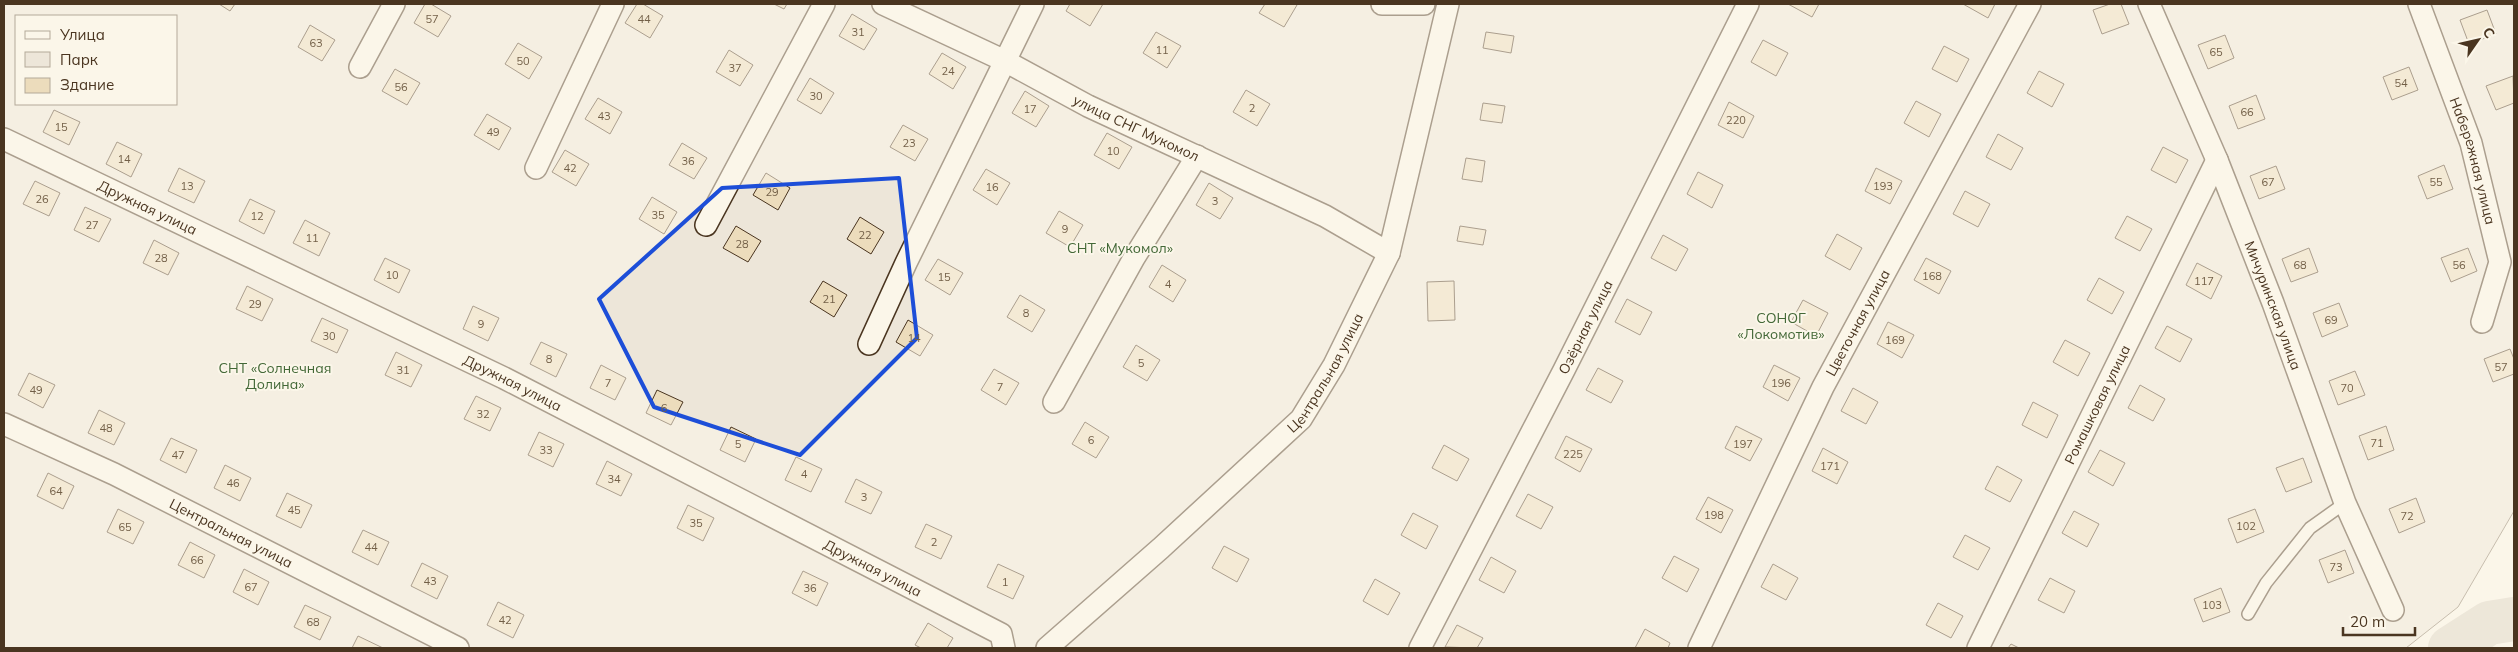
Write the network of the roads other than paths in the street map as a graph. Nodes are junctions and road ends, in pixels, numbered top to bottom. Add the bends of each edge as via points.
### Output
1 (394, 4) edge
2 (613, 4) edge
3 (824, 4) edge
4 (883, 4) edge
5 (1033, 4) edge
6 (1382, 4) edge
7 (1424, 4) edge
8 (1448, 4) edge
9 (1748, 4) edge
10 (2030, 4) edge
11 (2149, 4) edge
12 (2419, 4) edge
13 (1005, 61) junction
14 (360, 67) dead end
15 (4, 138) edge
16 (1198, 156) junction
17 (2217, 160) junction
18 (536, 168) dead end
19 (706, 225) dead end
20 (1389, 253) junction
21 (2482, 322) dead end
22 (869, 344) dead end
23 (1054, 402) dead end
24 (4, 424) edge
25 (2346, 504) junction
26 (2393, 610) dead end
27 (2248, 614) dead end
28 (458, 648) edge
29 (1004, 648) edge
30 (1047, 648) edge
31 (1420, 648) edge
32 (1699, 648) edge
33 (1978, 648) edge

1 - 14 street
2 - 18 street
3 - 19 street
4 - 13 street, улица СНГ Мукомол
5 - 13 street
6 - 7 street
8 - 20 street, Центральная улица
9 - 31 street, Озёрная улица
10 - 32 street, Цветочная улица via 1823,387
11 - 17 street, Мичуринская улица
12 - 21 street, Набережная улица via 2471,144 2500,262
13 - 16 street, улица СНГ Мукомол via 1088,106
13 - 22 street
15 - 29 street, Дружная улица via 504,378 1001,634
16 - 20 street, улица СНГ Мукомол via 1325,216
16 - 23 street via 1134,258
17 - 25 street, Мичуринская улица
17 - 33 street, Ромашковая улица
20 - 30 street, Центральная улица via 1334,365 1300,419
24 - 28 street, Центральная улица via 114,474
25 - 26 street, Мичуринская улица
25 - 27 lane via 2310,528 2266,583

